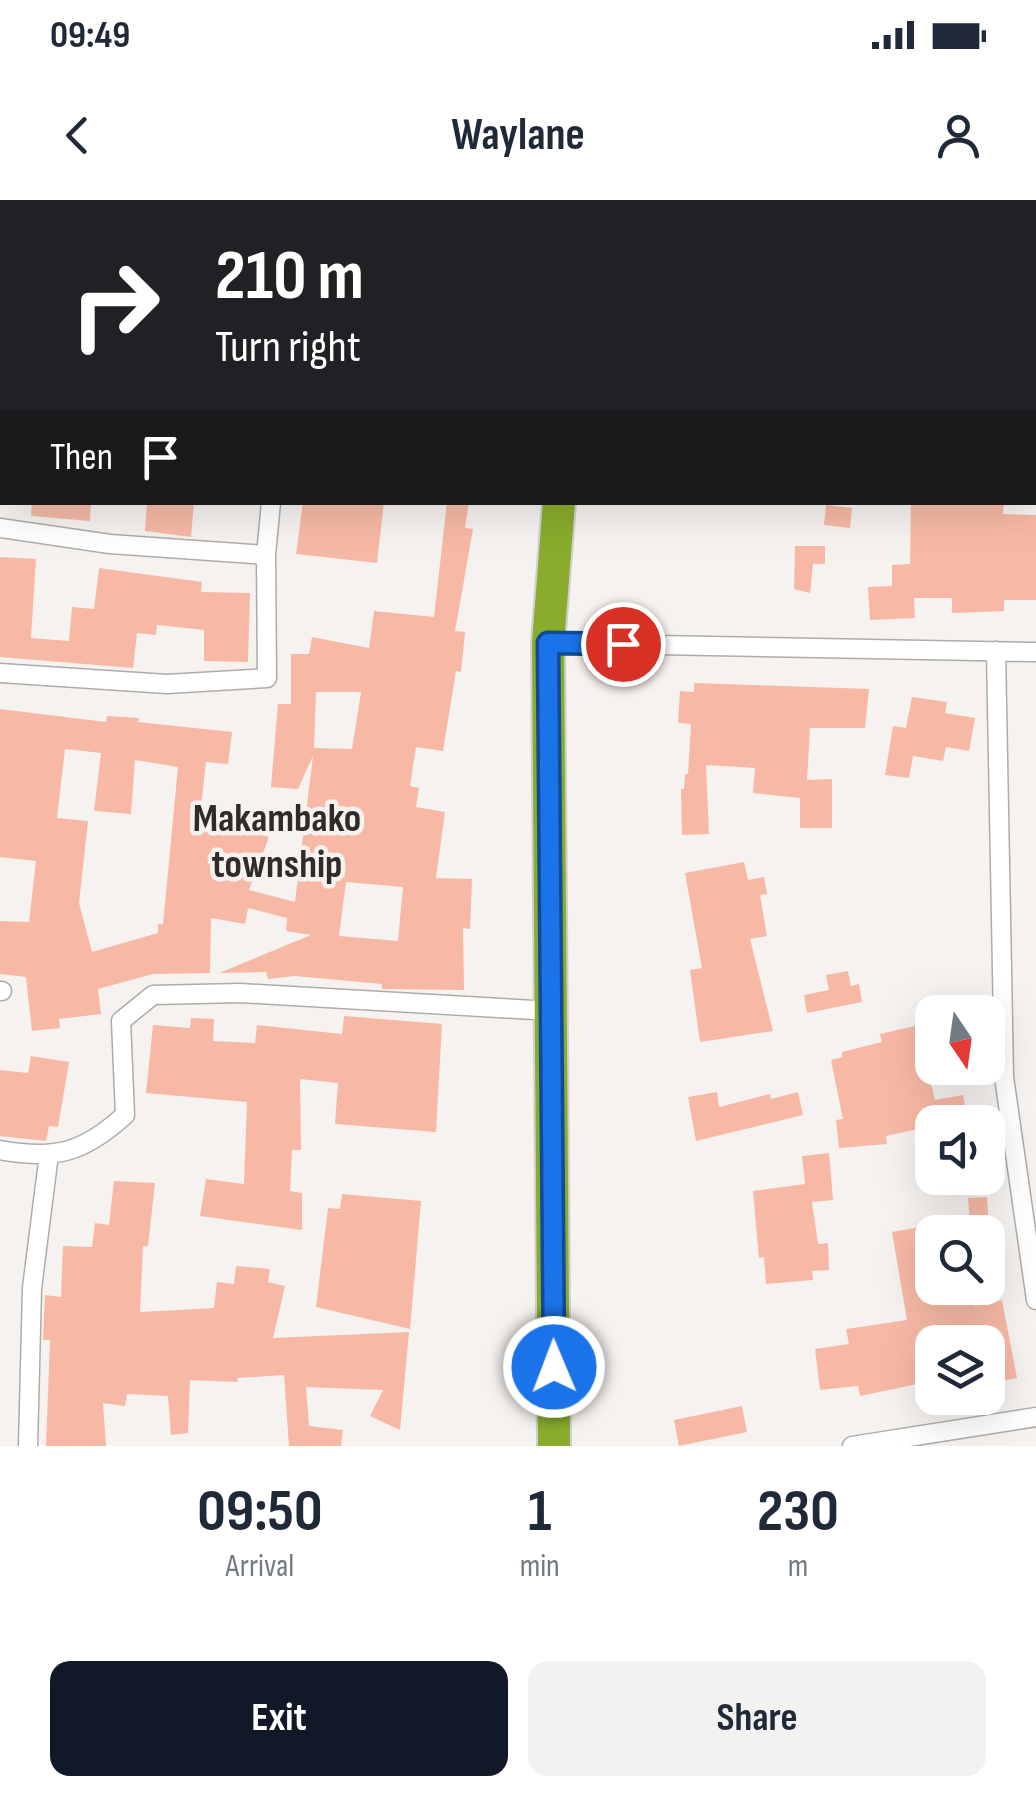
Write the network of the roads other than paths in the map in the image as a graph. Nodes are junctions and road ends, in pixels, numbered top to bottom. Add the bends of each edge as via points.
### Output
1 (271, 505) edge
2 (559, 505) edge
3 (0, 528) edge
4 (266, 555) junction
5 (548, 643) junction
6 (996, 651) junction
7 (1036, 652) edge
8 (0, 673) edge
9 (551, 1011) junction
10 (0, 1150) edge
11 (49, 1154) junction
12 (1036, 1300) edge
13 (1036, 1417) edge
14 (28, 1446) edge
15 (554, 1446) edge
16 (852, 1446) edge

1 - 4 street
2 - 5 highway
3 - 4 street
4 - 8 street via 267,678 167,684
5 - 6 street
5 - 9 highway
6 - 7 street
6 - 12 street via 1004,1077
9 - 11 street via 240,993 153,995 121,1021 125,1115 99,1138 66,1154
9 - 15 highway
10 - 11 street
11 - 14 street via 32,1288
13 - 16 street

